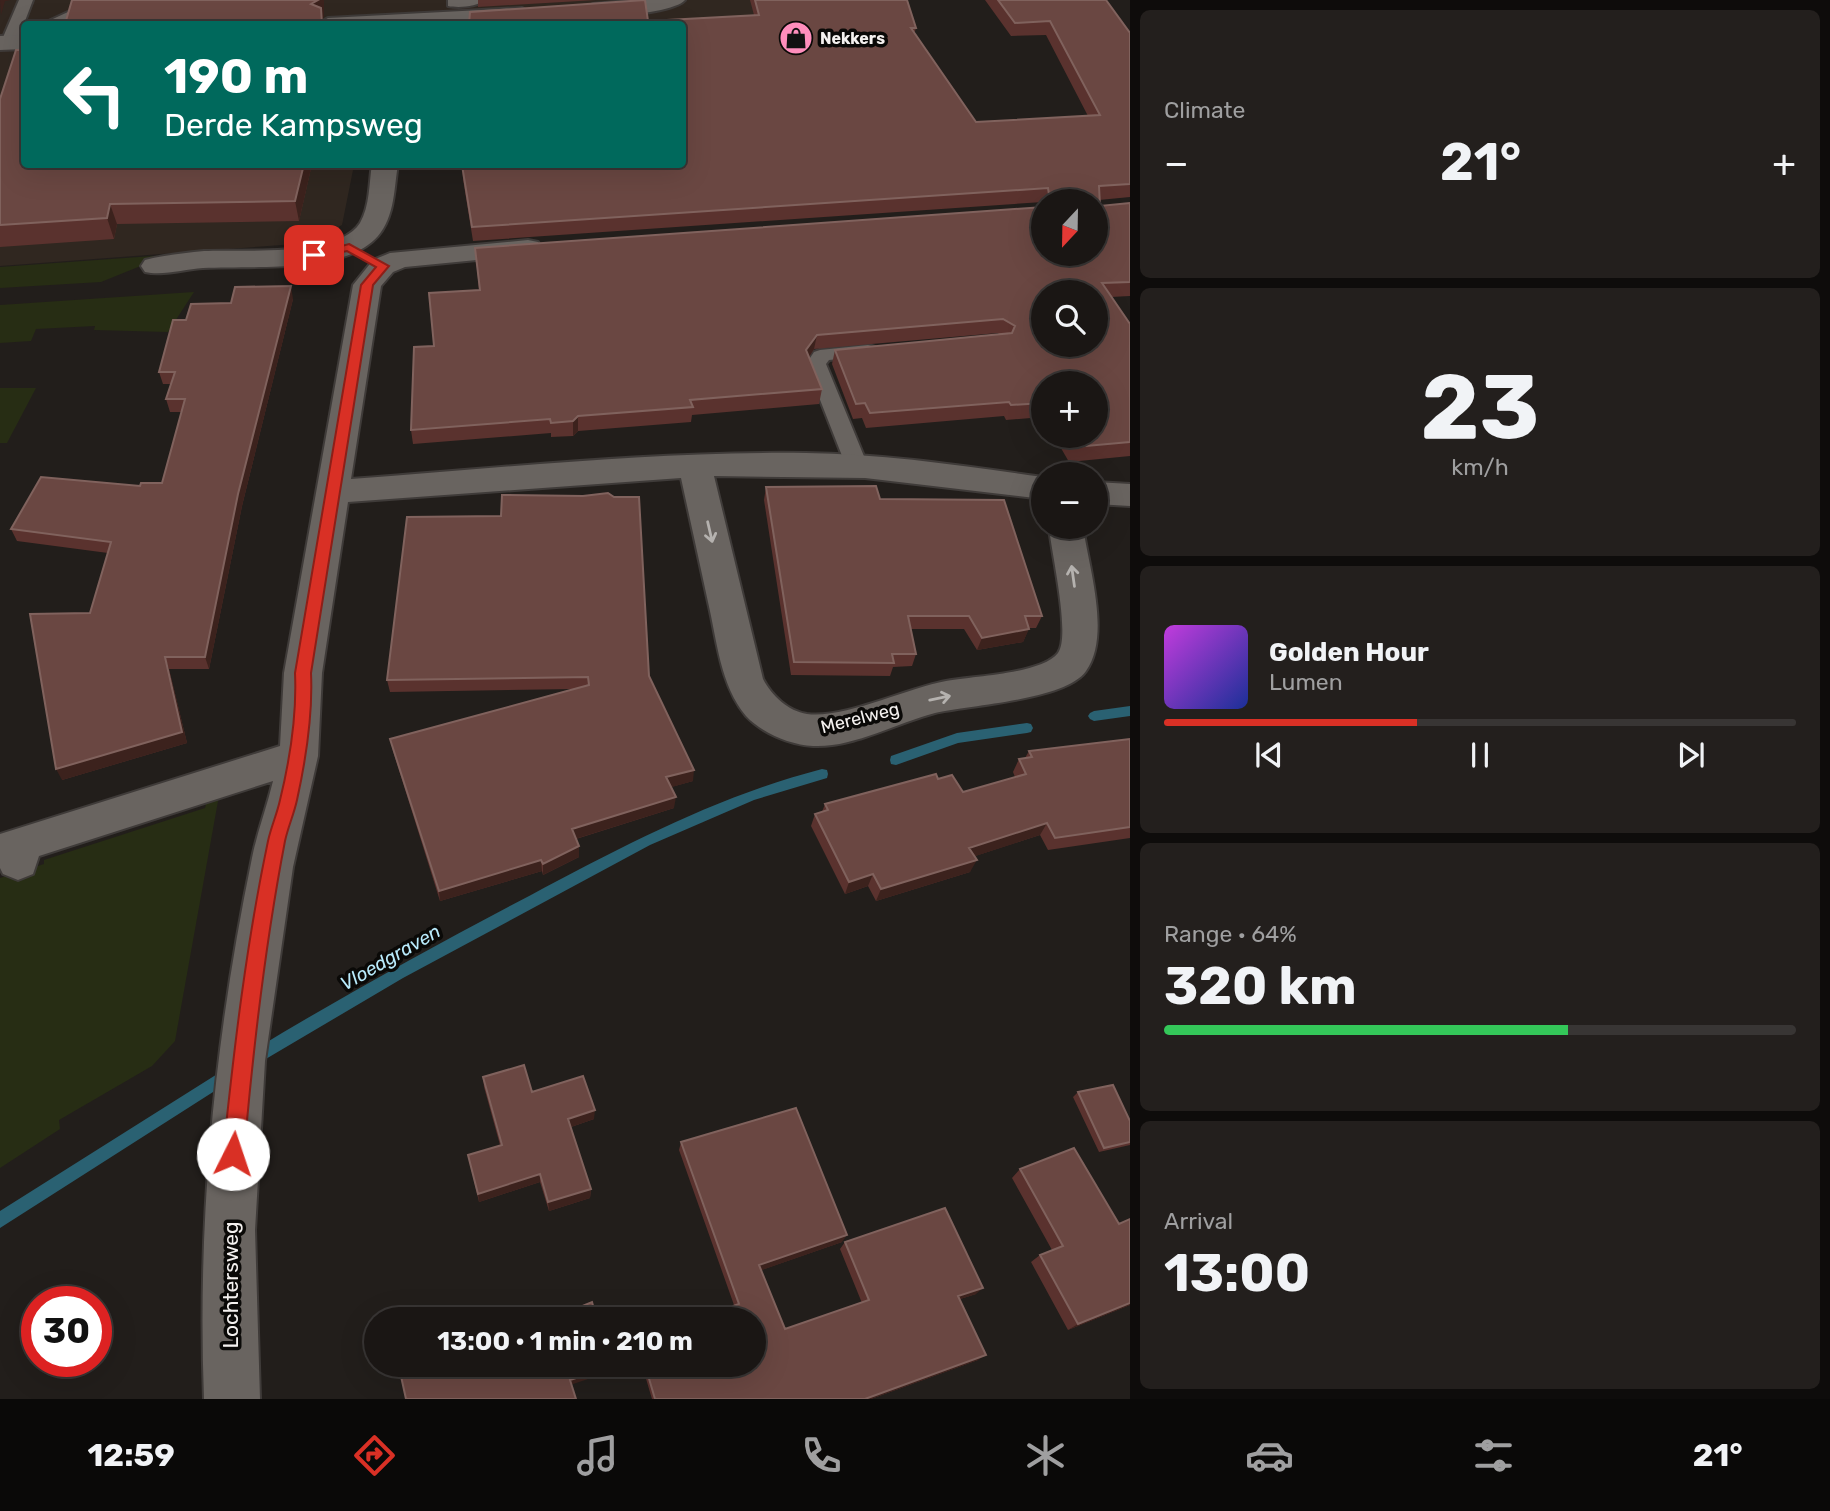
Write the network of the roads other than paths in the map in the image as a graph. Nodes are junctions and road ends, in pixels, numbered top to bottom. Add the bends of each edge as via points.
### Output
1 (26, 0) edge
2 (674, 0) edge
3 (453, 2) dead end
4 (481, 5) edge
5 (570, 11) edge
6 (545, 13) edge
7 (68, 16) edge
8 (56, 21) edge
9 (413, 21) edge
10 (11, 42) edge
11 (384, 168) edge
12 (558, 246) edge
13 (349, 247) junction
14 (155, 266) dead end
15 (383, 266) junction
16 (893, 349) edge
17 (695, 466) junction
18 (857, 466) junction
19 (1031, 486) edge
20 (331, 492) junction
21 (1108, 494) edge
22 (1130, 495) edge
23 (1068, 539) edge
24 (297, 757) junction
25 (18, 860) dead end
26 (232, 1399) edge

1 - 10 lane
2 - 5 street
3 - 4 lane
4 - 6 street
4 - 9 street
7 - 8 lane
11 - 13 street via 376,216 368,232
12 - 15 street via 421,255
13 - 14 street via 314,255 181,260
13 - 15 street
15 - 20 street, Lochtersweg via 367,285
16 - 18 lane via 827,354 817,360
17 - 18 street
17 - 20 street
17 -> 23 street, Merelweg via 751,697 782,723 809,730 834,729 932,699 1060,672 1074,661 1081,633
18 - 19 street
20 - 24 street, Lochtersweg via 303,673
21 - 22 street
24 - 25 street via 16,845
24 - 26 street, Lochtersweg via 277,839 247,1016 234,1132

